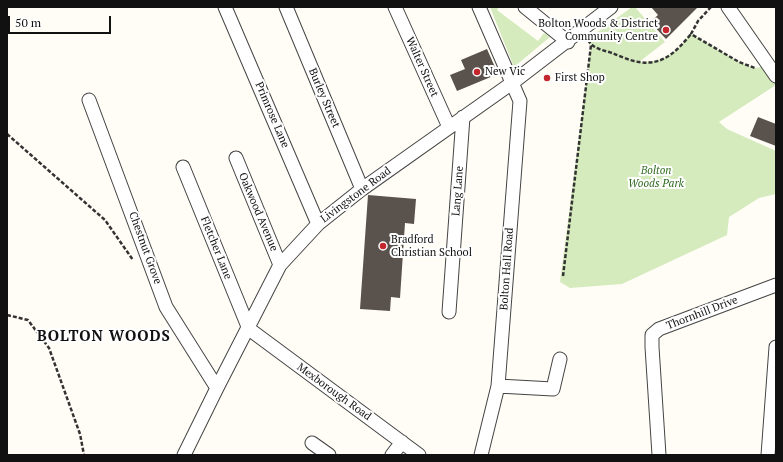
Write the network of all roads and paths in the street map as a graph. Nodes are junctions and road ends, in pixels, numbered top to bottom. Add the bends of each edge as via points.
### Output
1 (225, 7) edge
2 (286, 7) edge
3 (395, 7) edge
4 (479, 7) edge
5 (525, 7) edge
6 (711, 7) edge
7 (728, 7) edge
8 (609, 8) edge
9 (582, 30) junction
10 (691, 34) junction
11 (568, 42) junction
12 (591, 45) junction
13 (773, 71) edge
14 (512, 83) junction
15 (89, 100) dead end
16 (463, 117) junction
17 (449, 127) junction
18 (7, 134) edge
19 (236, 158) dead end
20 (183, 167) dead end
21 (362, 189) junction
22 (318, 224) junction
23 (136, 263) dead end
24 (280, 265) junction
25 (563, 276) dead end
26 (776, 285) edge
27 (449, 312) dead end
28 (7, 315) edge
29 (248, 329) junction
30 (776, 347) edge
31 (560, 359) dead end
32 (775, 374) edge
33 (498, 386) junction
34 (217, 388) junction
35 (402, 442) junction
36 (312, 443) dead end
37 (84, 455) edge
38 (184, 455) edge
39 (329, 455) edge
40 (392, 455) edge
41 (419, 455) edge
42 (481, 455) edge
43 (659, 455) edge
44 (768, 455) edge

1 - 22 street, Primrose Lane
2 - 21 street, Burley Street
3 - 17 street, Walter Street
4 - 14 street, Bolton Hall Road
5 - 11 street
6 - 10 path via 698,21
7 - 13 street
8 - 9 street, Livingstone Road
9 - 11 street, Livingstone Road
9 - 12 path
10 - 12 path via 667,58 650,62 638,62
10 - 13 path via 739,62
11 - 14 street, Livingstone Road
12 - 25 path
14 - 16 street, Livingstone Road
14 - 33 street, Bolton Hall Road via 520,101
15 - 34 street, Chestnut Grove via 166,307
16 - 17 street, Livingstone Road
16 - 27 street, Lang Lane
17 - 21 street, Livingstone Road
18 - 23 path via 105,220
19 - 24 street, Oakwood Avenue
20 - 29 street, Fletcher Lane
21 - 22 street, Livingstone Road
22 - 24 street, Livingstone Road
24 - 29 street, Livingstone Road
26 - 43 street, Thornhill Drive via 659,329 652,335
28 - 37 path via 28,320 49,348 80,434
29 - 34 street, Livingstone Road
29 - 35 street, Mexborough Road
30 - 32 street
31 - 33 street via 553,389
32 - 44 street
33 - 42 street, Bolton Hall Road
34 - 38 street, Livingstone Road
35 - 40 street
35 - 41 street, Mexborough Road
36 - 39 street

